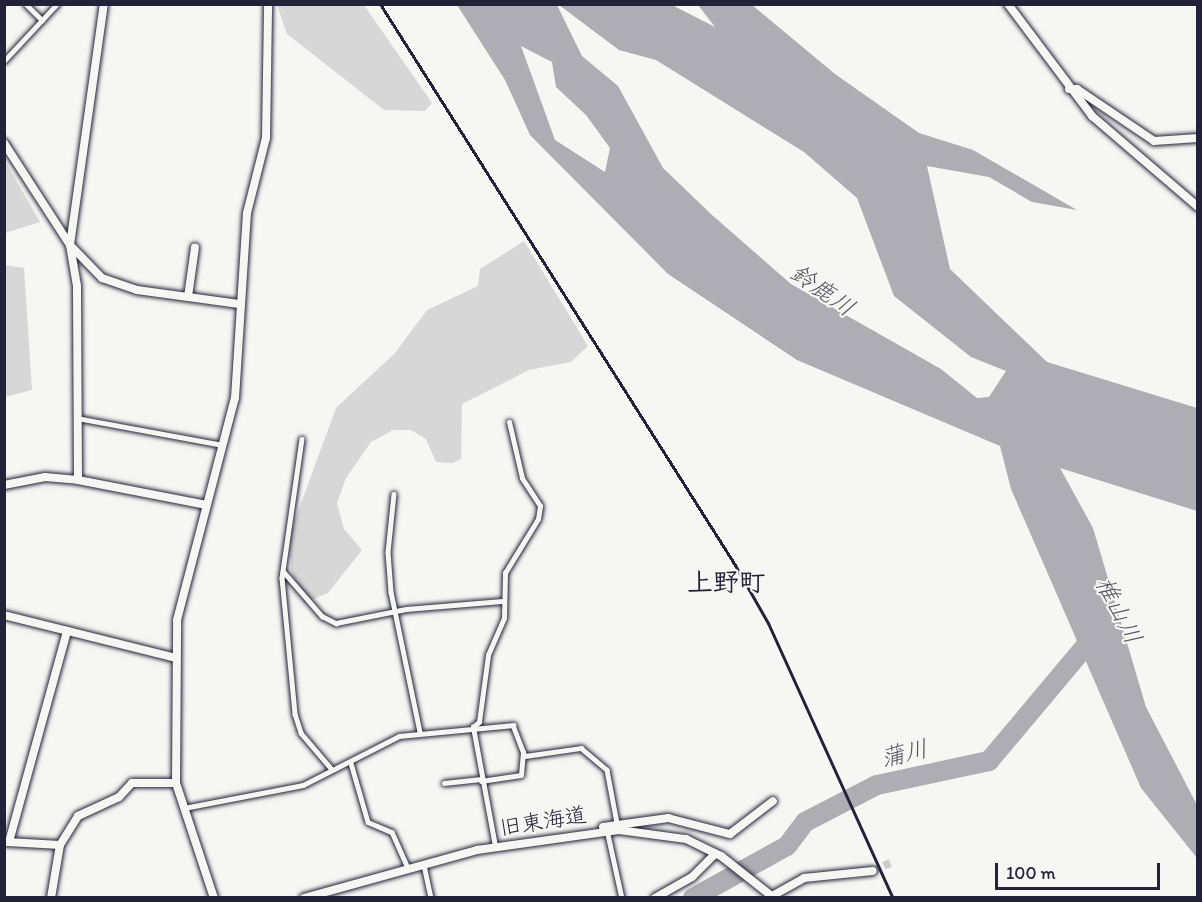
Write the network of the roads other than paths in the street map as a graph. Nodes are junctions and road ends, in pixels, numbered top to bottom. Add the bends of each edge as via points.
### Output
1 (26, 4) edge
2 (57, 4) edge
3 (104, 4) edge
4 (268, 4) edge
5 (1008, 4) edge
6 (42, 20) junction
7 (4, 61) edge
8 (1069, 89) junction
9 (1197, 138) edge
10 (4, 143) edge
11 (1197, 207) edge
12 (70, 245) junction
13 (195, 247) dead end
14 (188, 297) junction
15 (239, 304) junction
16 (75, 417) junction
17 (509, 422) dead end
18 (302, 439) dead end
19 (222, 445) junction
20 (78, 480) junction
21 (4, 485) edge
22 (394, 494) dead end
23 (207, 505) junction
24 (282, 571) junction
25 (502, 601) junction
26 (4, 615) edge
27 (394, 615) junction
28 (67, 631) junction
29 (177, 658) junction
30 (473, 727) junction
31 (420, 732) junction
32 (523, 751) junction
33 (351, 764) junction
34 (330, 767) junction
35 (481, 780) junction
36 (176, 783) junction
37 (444, 783) dead end
38 (773, 801) dead end
39 (184, 808) junction
40 (617, 823) junction
41 (607, 830) junction
42 (585, 831) junction
43 (7, 842) edge
44 (60, 845) junction
45 (495, 846) junction
46 (718, 855) junction
47 (423, 861) junction
48 (407, 865) junction
49 (873, 871) tunnel mouth
50 (51, 897) edge
51 (214, 897) edge
52 (304, 897) edge
53 (431, 897) edge
54 (622, 897) edge
55 (655, 897) edge
56 (773, 897) edge

1 - 6 lane
2 - 6 lane
3 - 12 street
4 - 15 street via 266,138 247,213
5 - 8 street
6 - 7 lane
8 - 9 street via 1077,88 1154,141
8 - 11 street via 1118,142
10 - 12 street
12 - 14 street via 93,270 119,285
12 - 16 street via 77,286
13 - 14 street
14 - 15 street
15 - 19 street via 235,398
16 - 19 lane
16 - 20 street
17 - 25 lane via 522,478 540,506 534,526 511,556
18 - 24 lane
19 - 23 street
20 - 21 street via 45,477
20 - 23 street
22 - 27 lane via 388,552
23 - 29 street via 177,620
24 - 27 lane via 330,621
24 - 34 lane via 295,714 301,733
25 - 27 lane via 406,609
25 - 30 lane via 504,618 488,655 479,722
26 - 28 street
27 - 31 lane
28 - 29 street
28 - 43 street
29 - 36 street
30 - 31 lane
30 - 32 lane via 513,725
30 - 35 lane
31 - 33 lane via 399,736
32 - 35 lane via 521,776
32 - 40 lane via 525,756 580,747 610,773
33 - 34 lane
33 - 48 lane via 368,822 392,832
34 - 39 lane via 284,791
35 - 37 lane
35 - 45 lane
36 - 39 street
36 - 44 street via 132,783 119,797 78,816
38 - 40 street via 730,834 678,819
39 - 51 street
40 - 42 street
41 - 42 street, 旧東海道
41 - 46 street, 旧東海道 via 658,832
41 - 54 lane
42 - 45 street, 旧東海道
43 - 44 street
44 - 50 street
45 - 47 street, 旧東海道
46 - 55 street via 692,877
46 - 56 street, 旧東海道
47 - 48 street, 旧東海道
47 - 53 lane
48 - 52 street, 旧東海道
49 - 56 street via 804,878

